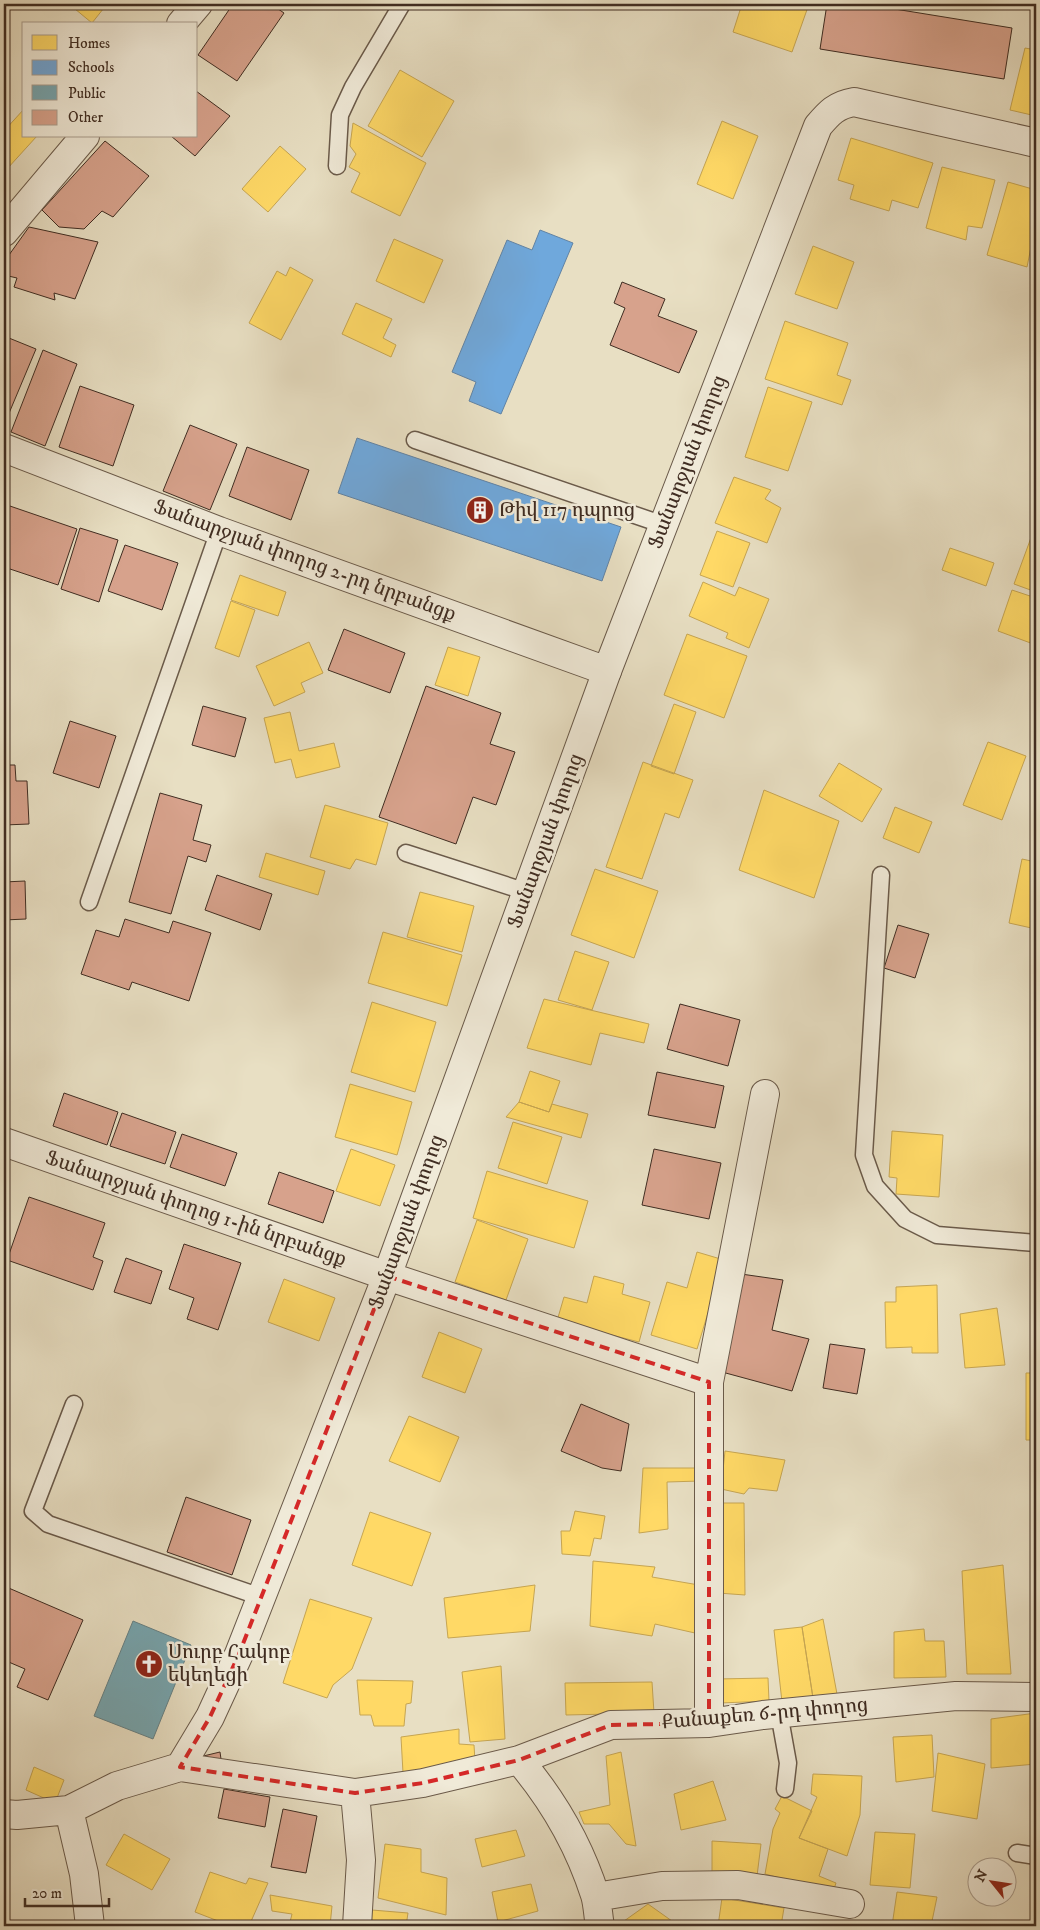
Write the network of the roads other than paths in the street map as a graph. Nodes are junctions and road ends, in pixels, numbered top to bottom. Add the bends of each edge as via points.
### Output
1 (198, 4) edge
2 (402, 4) edge
3 (183, 22) edge
4 (83, 138) edge
5 (1036, 144) edge
6 (337, 166) dead end
7 (4, 232) edge
8 (415, 440) dead end
9 (4, 448) edge
10 (664, 525) junction
11 (219, 531) junction
12 (608, 671) junction
13 (406, 853) dead end
14 (880, 875) dead end
15 (527, 892) junction
16 (89, 902) dead end
17 (765, 1094) dead end
18 (4, 1142) edge
19 (1036, 1243) edge
20 (387, 1276) junction
21 (709, 1382) junction
22 (74, 1404) dead end
23 (261, 1597) junction
24 (1036, 1697) edge
25 (779, 1713) junction
26 (709, 1723) junction
27 (519, 1760) junction
28 (180, 1768) junction
29 (785, 1789) dead end
30 (355, 1793) junction
31 (69, 1810) junction
32 (4, 1814) edge
33 (1017, 1853) dead end
34 (1036, 1856) edge
35 (596, 1897) junction
36 (850, 1904) dead end
37 (90, 1926) edge
38 (357, 1926) edge
39 (600, 1926) edge

1 - 3 street
2 - 6 lane via 340,115
4 - 7 street
5 - 10 street, Ֆանարջյան փողոց via 861,103 841,104 828,114 818,126
8 - 10 lane
9 - 11 street, Ֆանարջյան փողոց 2-րդ նրբանցք
10 - 12 street, Ֆանարջյան փողոց
11 - 12 street, Ֆանարջյան փողոց 2-րդ նրբանցք
11 - 16 lane
12 - 15 street, Ֆանարջյան փողոց
13 - 15 lane
14 - 19 lane via 864,1155 874,1186 906,1219 937,1235
15 - 20 street, Ֆանարջյան փողոց
17 - 21 street
18 - 20 street, Ֆանարջյան փողոց 1-ին նրբանցք
20 - 21 street, Ֆանարջյան փողոց 1-ին նրբանցք
20 - 23 street, Ֆանարջյան փողոց
21 - 26 street
22 - 23 lane via 33,1511 48,1524
23 - 28 street, Ֆանարջյան փողոց via 210,1717
24 - 25 street, Քանաքեռ 6-րդ փողոց via 956,1696
25 - 26 street, Քանաքեռ 6-րդ փողոց
25 - 29 lane via 788,1764
26 - 27 street, Քանաքեռ 6-րդ փողոց via 611,1725
27 - 30 street, Քանաքեռ 6-րդ փողոց via 424,1783
27 - 35 street via 541,1787 576,1846
28 - 30 street, Քանաքեռ 6-րդ փողոց
28 - 31 street, Քանաքեռ 6-րդ փողոց via 117,1786
30 - 38 street via 362,1860
31 - 32 street, Քանաքեռ 6-րդ փողոց
31 - 37 street via 84,1874
33 - 34 lane
35 - 36 street via 662,1886 738,1885
35 - 39 street

